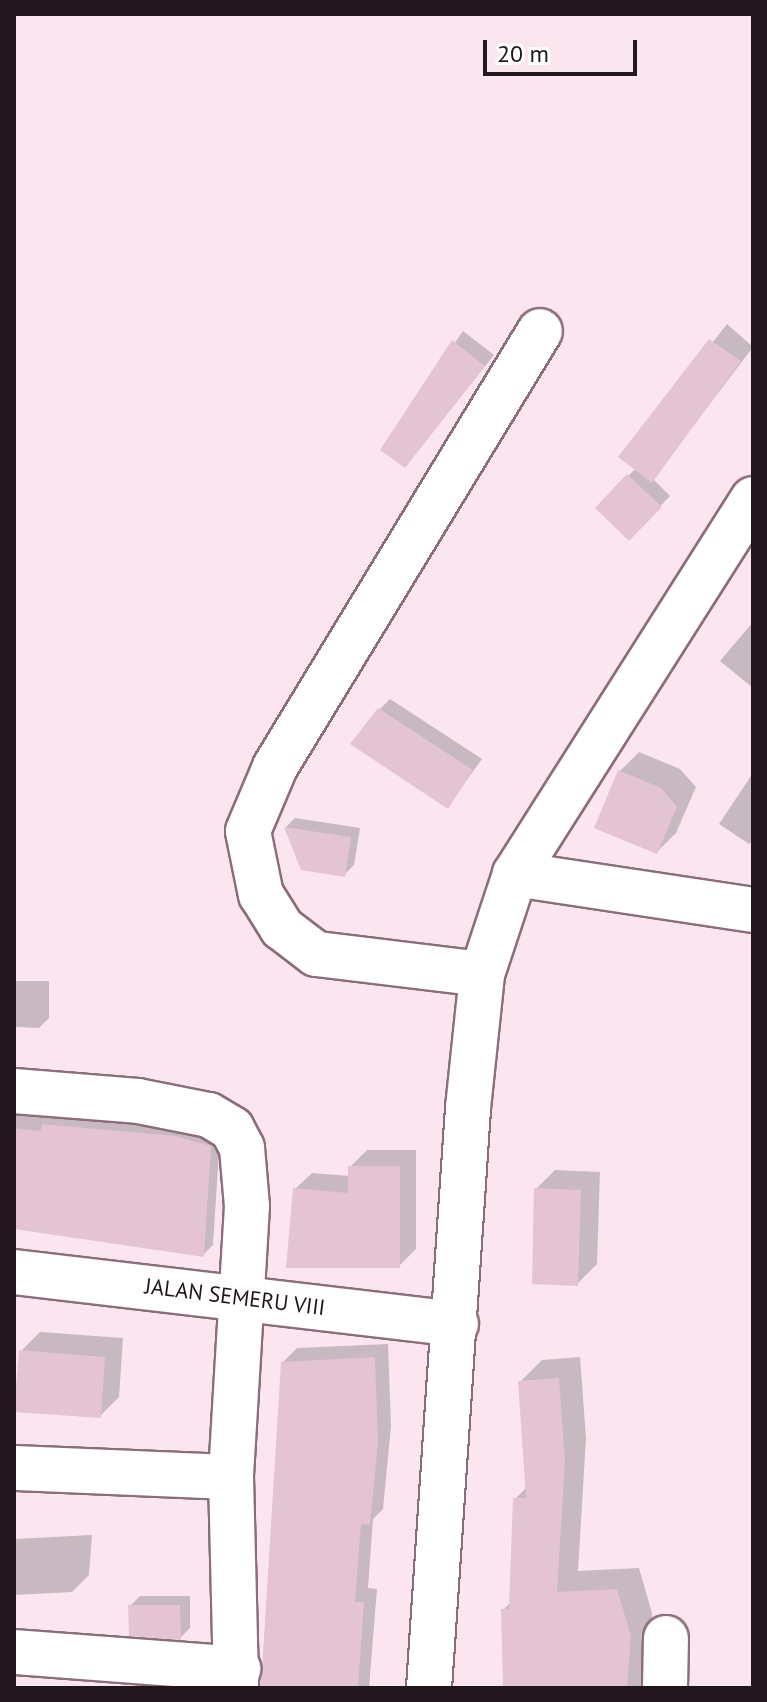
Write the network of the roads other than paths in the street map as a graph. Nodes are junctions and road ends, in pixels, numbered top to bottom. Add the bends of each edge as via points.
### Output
1 (540, 331) dead end
2 (753, 499) edge
3 (515, 874) junction
4 (753, 910) edge
5 (482, 974) junction
6 (14, 1091) edge
7 (14, 1272) edge
8 (241, 1297) junction
9 (456, 1324) junction
10 (14, 1468) edge
11 (231, 1477) junction
12 (666, 1638) dead end
13 (14, 1652) edge
14 (237, 1678) edge
15 (429, 1688) edge
16 (665, 1688) edge

1 - 5 street via 275,767 248,831 261,895 282,928 316,954
2 - 3 street
3 - 4 street
3 - 5 street
5 - 9 street via 468,1108
6 - 8 street via 181,1108 209,1115 232,1129 242,1148 247,1206
7 - 8 street, JALAN SEMERU VIII
8 - 9 street, JALAN SEMERU VIII
8 - 11 street
9 - 15 street
10 - 11 street
11 - 14 street
12 - 16 street
13 - 14 street

